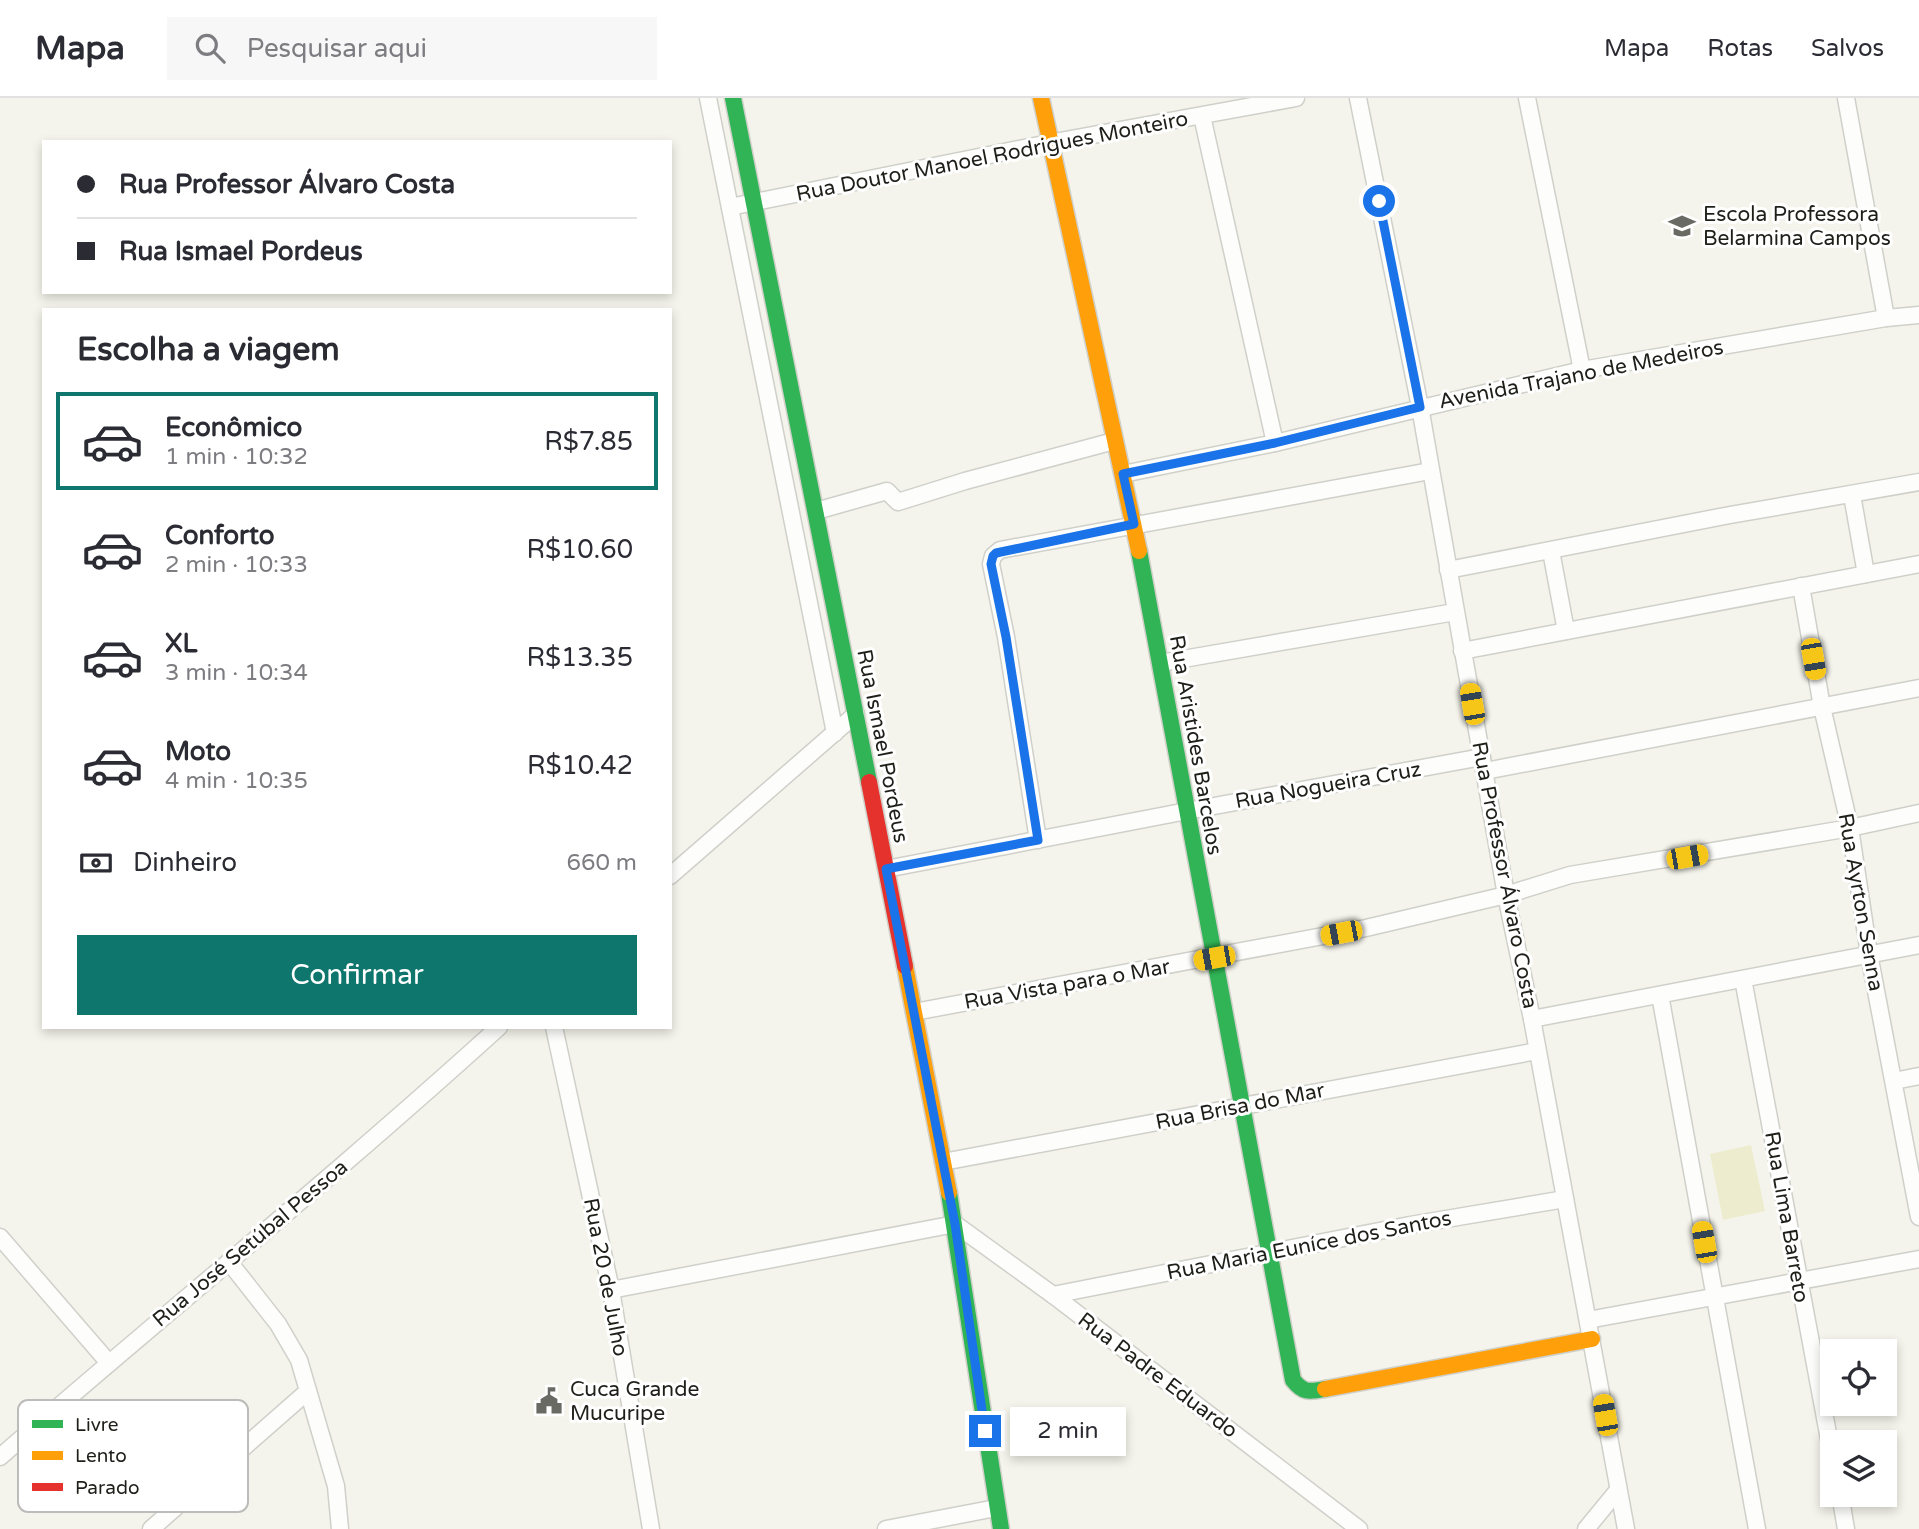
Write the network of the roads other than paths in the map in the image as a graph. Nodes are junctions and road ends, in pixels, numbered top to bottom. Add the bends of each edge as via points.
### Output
1 (708, 98) edge
2 (733, 98) edge
3 (1041, 98) edge
4 (1296, 98) edge
5 (1358, 98) edge
6 (1527, 98) edge
7 (1846, 98) edge
8 (1202, 116) junction
9 (1049, 143) junction
10 (755, 201) junction
11 (730, 207) junction
12 (1919, 315) edge
13 (1886, 318) junction
14 (1582, 370) junction
15 (1420, 407) junction
16 (1114, 441) junction
17 (1275, 443) junction
18 (1430, 471) junction
19 (1123, 474) junction
20 (1919, 482) edge
21 (1852, 495) junction
22 (816, 511) junction
23 (1134, 524) junction
24 (1551, 551) junction
25 (1919, 564) edge
26 (1448, 570) junction
27 (1866, 574) junction
28 (1801, 586) junction
29 (1455, 612) junction
30 (1566, 631) junction
31 (1462, 651) junction
32 (1160, 663) junction
33 (1919, 688) edge
34 (1822, 707) junction
35 (856, 715) junction
36 (835, 733) junction
37 (1484, 764) junction
38 (1187, 811) junction
39 (1919, 813) edge
40 (1850, 828) junction
41 (1038, 840) junction
42 (886, 869) junction
43 (672, 874) edge
44 (1506, 895) junction
45 (1919, 945) edge
46 (1869, 954) junction
47 (1214, 958) junction
48 (1744, 979) junction
49 (1660, 995) junction
50 (914, 1012) junction
51 (1532, 1019) junction
52 (497, 1029) edge
53 (554, 1029) edge
54 (1538, 1051) junction
55 (1919, 1076) edge
56 (1894, 1081) junction
57 (1241, 1106) junction
58 (943, 1162) junction
59 (1565, 1199) junction
60 (1918, 1201) edge
61 (1919, 1217) edge
62 (955, 1224) junction
63 (0, 1237) edge
64 (1270, 1251) junction
65 (1919, 1259) edge
66 (230, 1264) junction
67 (1799, 1282) junction
68 (611, 1290) junction
69 (1053, 1296) junction
70 (1714, 1297) junction
71 (1588, 1320) junction
72 (1592, 1339) junction
73 (109, 1363) junction
74 (308, 1391) junction
75 (66, 1400) edge
76 (1827, 1430) edge
77 (18, 1441) edge
78 (248, 1444) edge
79 (0, 1457) edge
80 (1618, 1490) junction
81 (1842, 1507) edge
82 (996, 1508) junction
83 (170, 1512) edge
84 (151, 1529) edge
85 (340, 1529) edge
86 (651, 1529) edge
87 (886, 1529) edge
88 (1001, 1529) edge
89 (1359, 1529) edge
90 (1586, 1529) edge
91 (1626, 1529) edge
92 (1757, 1529) edge
93 (1846, 1529) edge

1 - 11 street
2 - 10 street, Rua Ismael Pordeus
3 - 9 street, Rua Aristides Barcelos
4 - 8 street, Rua Doutor Manoel Rodrigues Monteiro
5 - 15 street, Rua Professor Álvaro Costa
6 - 14 street
7 - 13 street
8 - 9 street, Rua Doutor Manoel Rodrigues Monteiro
8 - 17 street
9 - 10 street, Rua Doutor Manoel Rodrigues Monteiro
9 - 16 street, Rua Aristides Barcelos
10 - 11 street, Rua Doutor Manoel Rodrigues Monteiro
10 - 22 street, Rua Ismael Pordeus
11 - 36 street
12 - 13 street, Avenida Trajano de Medeiros
13 - 14 street, Avenida Trajano de Medeiros
14 - 15 street, Avenida Trajano de Medeiros
15 - 17 street, Avenida Trajano de Medeiros
15 - 18 street, Rua Professor Álvaro Costa
16 - 19 street, Rua Aristides Barcelos
16 - 22 street via 898,502 887,491
17 - 19 street, Avenida Trajano de Medeiros
18 - 23 street
18 - 26 street, Rua Professor Álvaro Costa
19 - 23 street, Rua Aristides Barcelos
20 - 21 street
21 - 24 street
21 - 27 street
22 - 35 street, Rua Ismael Pordeus
23 - 32 street, Rua Aristides Barcelos
23 - 41 street via 1000,550 993,556
24 - 26 street
24 - 30 street
25 - 27 street
26 - 29 street, Rua Professor Álvaro Costa
27 - 28 street
28 - 30 street
28 - 34 street, Rua Ayrton Senna
29 - 31 street, Rua Professor Álvaro Costa
29 - 32 street
30 - 31 street
31 - 37 street, Rua Professor Álvaro Costa
32 - 38 street, Rua Aristides Barcelos
33 - 34 street, Rua Nogueira Cruz
34 - 37 street, Rua Nogueira Cruz
34 - 40 street, Rua Ayrton Senna
35 - 36 street
35 - 42 street, Rua Ismael Pordeus
36 - 43 street
37 - 38 street, Rua Nogueira Cruz
37 - 44 street, Rua Professor Álvaro Costa
38 - 41 street, Rua Nogueira Cruz
38 - 47 street, Rua Aristides Barcelos
39 - 40 street, Rua Vista para o Mar
40 - 44 street, Rua Vista para o Mar via 1570,875
40 - 46 street, Rua Ayrton Senna
41 - 42 street, Rua Nogueira Cruz
42 - 50 street, Rua Ismael Pordeus
44 - 47 street, Rua Vista para o Mar
44 - 51 street, Rua Professor Álvaro Costa
45 - 46 street
46 - 48 street
46 - 56 street, Rua Ayrton Senna
47 - 50 street, Rua Vista para o Mar
47 - 57 street, Rua Aristides Barcelos
48 - 49 street
48 - 67 street, Rua Lima Barreto
49 - 51 street
49 - 70 street
50 - 58 street, Rua Ismael Pordeus
51 - 54 street, Rua Professor Álvaro Costa
52 - 66 street, Rua José Setúbal Pessoa
53 - 68 street, Rua 20 de Julho
54 - 57 street, Rua Brisa do Mar
54 - 59 street, Rua Professor Álvaro Costa
55 - 56 street
56 - 60 street, Rua Ayrton Senna
57 - 58 street, Rua Brisa do Mar
57 - 64 street, Rua Aristides Barcelos
58 - 62 street, Rua Ismael Pordeus
59 - 64 street, Rua Maria Euníce dos Santos
59 - 71 street, Rua Professor Álvaro Costa
60 - 61 street, Rua Ayrton Senna
62 - 68 street
62 - 69 street, Rua Padre Eduardo
62 - 82 street, Rua Ismael Pordeus
63 - 73 street
64 - 69 street, Rua Maria Euníce dos Santos
64 - 72 street, Rua Aristides Barcelos via 1293,1380 1301,1390
65 - 67 street
66 - 73 street, Rua José Setúbal Pessoa
66 - 74 street via 293,1348
67 - 70 street
67 - 76 street, Rua Lima Barreto
68 - 86 street, Rua 20 de Julho
69 - 89 street, Rua Padre Eduardo
70 - 71 street
70 - 92 street
71 - 72 street, Rua Professor Álvaro Costa
72 - 80 street, Rua Professor Álvaro Costa
73 - 75 street, Rua José Setúbal Pessoa
74 - 78 street
74 - 85 street via 336,1486
77 - 79 street, Rua José Setúbal Pessoa
80 - 90 street
80 - 91 street, Rua Professor Álvaro Costa
81 - 93 street
82 - 87 street
82 - 88 street, Rua Ismael Pordeus
83 - 84 street

